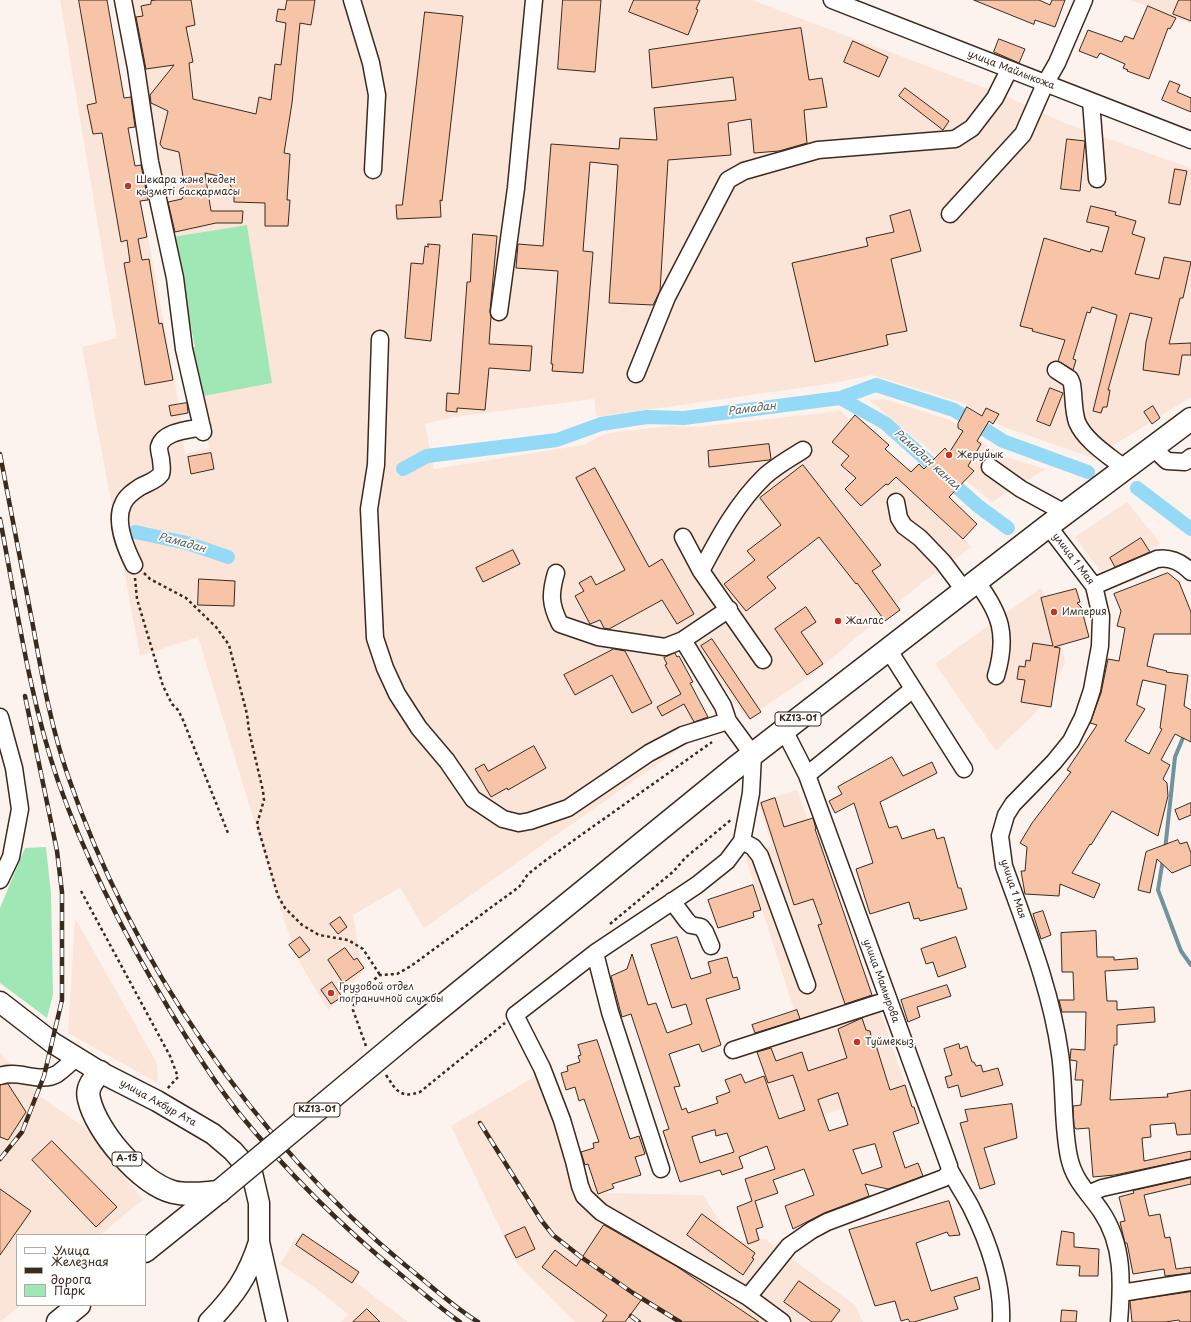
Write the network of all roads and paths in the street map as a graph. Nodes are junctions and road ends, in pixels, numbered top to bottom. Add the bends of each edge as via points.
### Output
1 (123, 0) edge
2 (352, 0) edge
3 (534, 0) edge
4 (832, 0) edge
5 (1084, 0) edge
6 (1009, 70) junction
7 (1045, 84) junction
8 (1091, 101) junction
9 (1191, 140) edge
10 (373, 170) dead end
11 (1097, 179) dead end
12 (950, 214) dead end
13 (499, 312) dead end
14 (380, 338) dead end
15 (1056, 370) dead end
16 (636, 374) dead end
17 (1191, 419) edge
18 (1152, 448) junction
19 (803, 450) dead end
20 (1191, 457) edge
21 (990, 467) dead end
22 (1124, 468) junction
23 (896, 502) dead end
24 (1065, 513) junction
25 (1048, 526) junction
26 (682, 537) dead end
27 (134, 565) junction
28 (701, 571) junction
29 (1191, 572) edge
30 (556, 573) dead end
31 (970, 586) junction
32 (1094, 586) junction
33 (729, 609) junction
34 (683, 640) junction
35 (888, 649) junction
36 (763, 660) dead end
37 (996, 676) dead end
38 (913, 689) junction
39 (0, 717) edge
40 (730, 725) junction
41 (784, 730) junction
42 (753, 755) junction
43 (964, 769) dead end
44 (807, 775) junction
45 (750, 805) junction
46 (228, 833) dead end
47 (742, 841) junction
48 (0, 880) edge
49 (81, 891) dead end
50 (672, 901) junction
51 (607, 926) dead end
52 (712, 946) dead end
53 (595, 953) junction
54 (380, 976) junction
55 (807, 985) dead end
56 (888, 1000) junction
57 (0, 1002) edge
58 (515, 1015) junction
59 (366, 1046) dead end
60 (733, 1050) dead end
61 (77, 1057) junction
62 (100, 1072) junction
63 (384, 1073) dead end
64 (0, 1076) edge
65 (156, 1101) junction
66 (1191, 1168) edge
67 (661, 1169) dead end
68 (950, 1172) junction
69 (220, 1191) junction
70 (1088, 1194) junction
71 (259, 1242) junction
72 (146, 1250) edge
73 (1191, 1282) edge
74 (1121, 1293) junction
75 (748, 1297) junction
76 (78, 1306) edge
77 (58, 1322) edge
78 (209, 1322) edge
79 (277, 1322) edge
80 (782, 1322) edge
81 (1001, 1322) edge
82 (1119, 1322) edge

1 - 27 street via 150,162 175,278 184,349 202,430 170,435 163,440 159,447 162,470 160,474 156,480 128,496 122,504 122,529
2 - 10 street via 378,95
3 - 13 street via 516,188
4 - 6 street, улица Майлыкожа
5 - 7 street via 1057,63
6 - 7 street, улица Майлыкожа
6 - 16 street via 996,98 972,128 955,139 818,150 744,171 728,180 667,297
7 - 8 street, улица Майлыкожа
7 - 12 street via 1023,134
8 - 9 street, улица Майлыкожа
8 - 11 street
14 - 40 street via 376,465 369,510 375,638 397,694 419,728 447,761 473,799 503,819 519,823 530,821 568,808 648,753 683,735
15 - 22 street via 1070,379 1081,430
17 - 18 highway, KZ13-01
18 - 20 street via 1167,461 1184,462
18 - 22 highway, KZ13-01
19 - 28 street via 766,475 752,490 734,512
21 - 24 street via 1022,489
22 - 24 highway, KZ13-01
23 - 31 street via 899,518 904,526
24 - 25 highway, KZ13-01
25 - 31 highway, KZ13-01
25 - 32 street, улица 1 Мая
26 - 28 street
27 - 46 path via 137,599 163,686 183,720
27 - 54 path via 150,579 186,598 216,627 229,645 263,791 264,800 257,824 278,896 285,908 302,925 320,935 348,940 363,949
28 - 33 street
29 - 32 street via 1182,564 1166,558 1157,559
30 - 34 street via 552,587 552,608 560,624 598,637 665,647
31 - 35 highway, KZ13-01
31 - 37 street via 991,602 1000,625 1003,643
32 - 70 street, улица 1 Мая via 1102,616 1100,646 1092,690 1083,717 1071,741 1013,804 1002,825 1000,836 1004,866 1048,998 1060,1054 1069,1157 1080,1185
33 - 34 street
33 - 36 street
34 - 40 street via 723,706
35 - 38 street
35 - 41 highway, KZ13-01
38 - 43 street
38 - 44 street
39 - 48 street via 14,768 20,809 11,857
40 - 42 street
40 - 54 path via 546,860 528,874 519,887 411,966 397,974
41 - 42 highway, KZ13-01
41 - 44 street, улица Мамырова
42 - 45 street
42 - 69 highway, KZ13-01, bridge
44 - 56 street, улица Мамырова
45 - 47 street
45 - 51 path
47 - 50 street via 727,861
47 - 55 street via 753,847 760,856
49 - 65 path via 170,1056 178,1077
50 - 52 street via 691,925 701,927
50 - 53 street
53 - 58 street
53 - 67 street via 610,1012
54 - 59 path via 356,994 354,1001 353,1010
56 - 60 street
56 - 68 street, улица Мамырова
57 - 61 main road, улица Акбур Ата via 53,1043
58 - 63 path via 420,1092 410,1096 398,1092
58 - 75 street via 542,1068 562,1120 584,1196 600,1212
61 - 62 main road, улица Акбур Ата
61 - 64 street via 55,1075 37,1077 10,1073
62 - 65 main road, улица Акбур Ата
62 - 69 highway, A-15 via 90,1084 88,1098 100,1126 116,1148 143,1175 173,1192 188,1194
65 - 71 main road, улица Акбур Ата via 213,1134 233,1151 252,1173 259,1203
66 - 70 street via 1102,1188
68 - 75 street via 944,1178 812,1230 789,1246
68 - 81 street, улица Мамырова via 956,1178 981,1226 996,1276 1002,1306
69 - 72 highway, KZ13-01
70 - 74 street, улица 1 Мая via 1101,1211 1115,1239 1121,1269
71 - 78 main road via 252,1264 233,1297
71 - 79 main road
73 - 74 street
74 - 82 street, улица 1 Мая
75 - 80 street
76 - 77 highway

